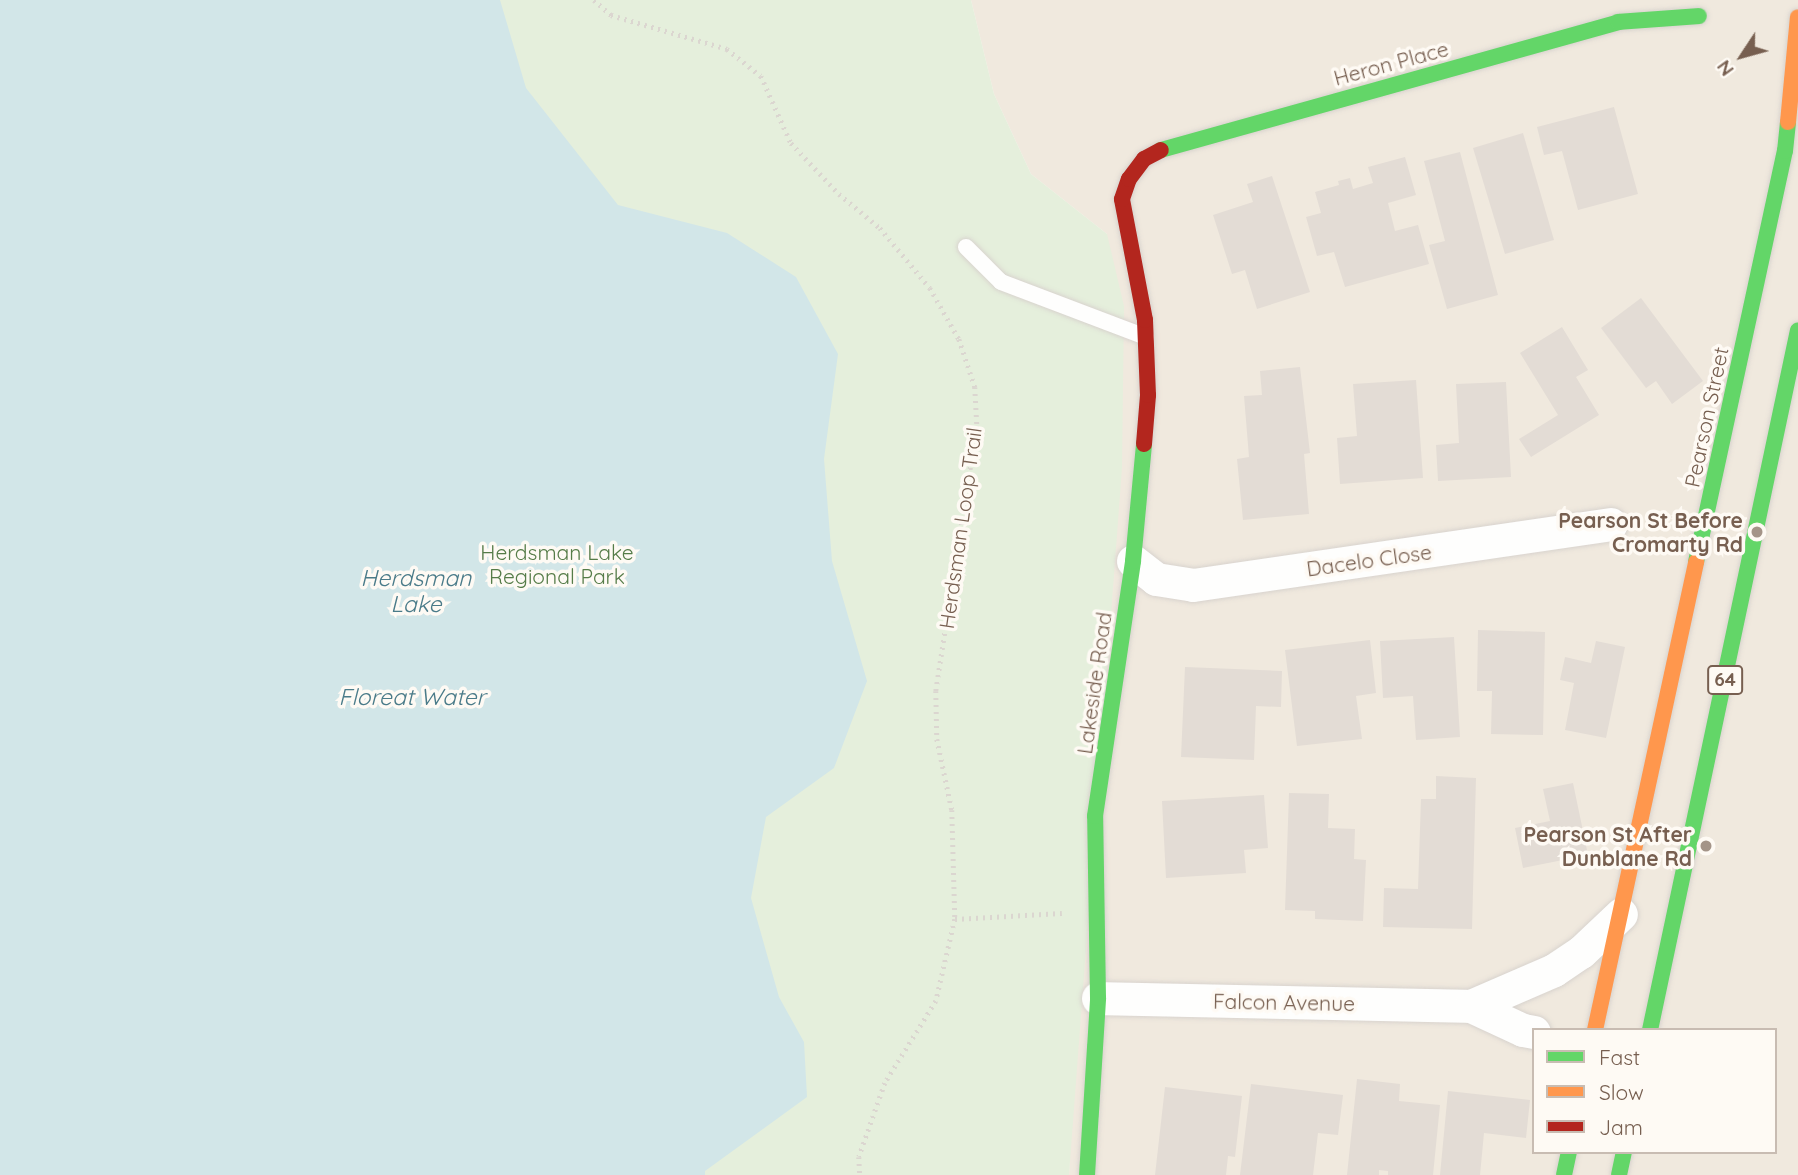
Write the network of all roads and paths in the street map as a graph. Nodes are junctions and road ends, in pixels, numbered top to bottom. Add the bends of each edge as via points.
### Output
1 (594, 0) edge
2 (1699, 16) dead end
3 (1798, 17) edge
4 (1122, 199) joint
5 (966, 247) dead end
6 (1798, 330) edge
7 (1146, 337) junction
8 (1788, 440) edge
9 (1611, 524) dead end
10 (1133, 561) junction
11 (1095, 911) junction
12 (1621, 914) junction
13 (955, 919) junction
14 (1098, 998) junction
15 (1471, 1006) junction
16 (1595, 1028) edge
17 (1650, 1028) edge
18 (1532, 1031) edge
19 (1569, 1154) edge
20 (1624, 1154) edge
21 (860, 1175) edge
22 (1087, 1175) edge
23 (1564, 1175) edge
24 (1619, 1175) edge

1 - 13 path, Herdsman Loop Trail via 611,15 727,49 761,76 791,144 880,228 930,288 959,339 975,387 977,426 936,691 937,739 953,810
2 - 4 main road, Heron Place via 1618,22 1166,147 1138,166
3 - 12 main road, Pearson Street / 64 via 1785,151
4 - 7 main road, Lakeside Road
5 - 7 lane via 1001,282
6 - 8 main road, 64
7 - 10 main road, Lakeside Road via 1148,395
8 - 17 main road, 64
9 - 10 street, Dacelo Close via 1193,585 1156,579
10 - 11 main road, Lakeside Road via 1095,816
11 - 13 path
11 - 14 main road, Lakeside Road
12 - 15 street, Falcon Avenue via 1581,952 1554,970
12 - 16 main road, Pearson Street / 64
13 - 21 path, Herdsman Loop Trail via 936,1001 885,1083 859,1157
14 - 15 street, Falcon Avenue
14 - 22 main road, Lakeside Road
15 - 18 street, Falcon Avenue
19 - 23 main road
20 - 24 main road

